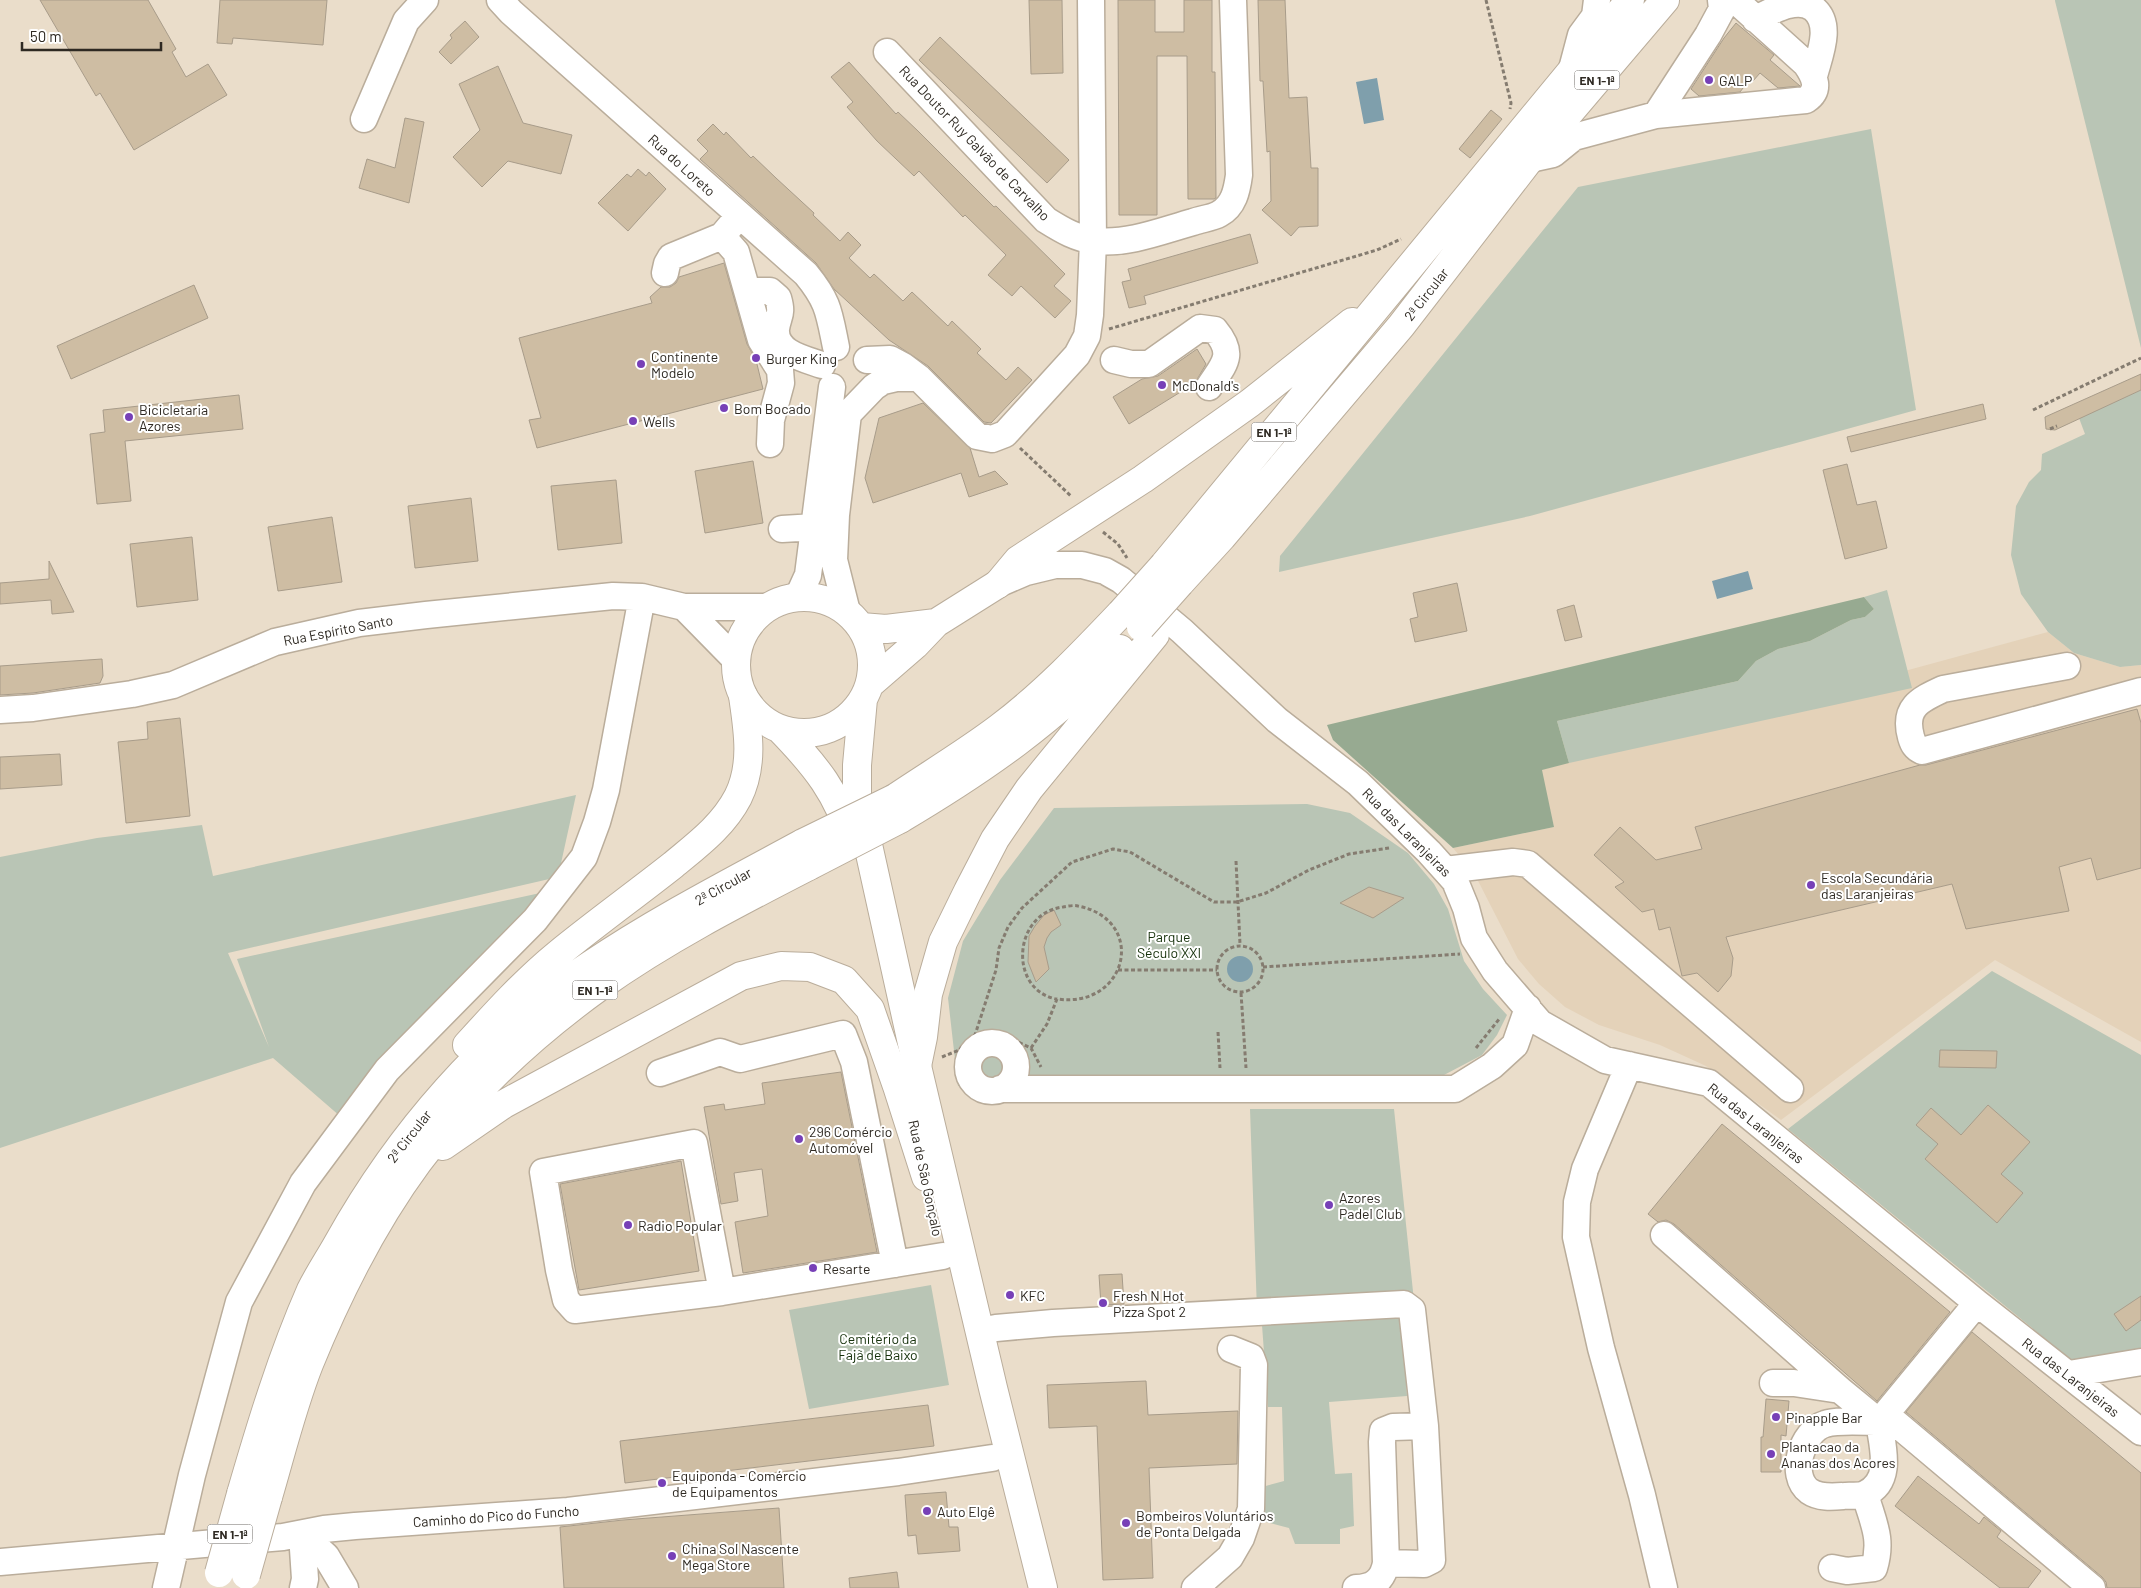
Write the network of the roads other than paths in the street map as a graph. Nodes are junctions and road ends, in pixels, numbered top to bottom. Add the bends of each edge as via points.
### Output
1 (425, 0) edge
2 (500, 0) edge
3 (1091, 0) edge
4 (1233, 0) edge
5 (1597, 0) edge
6 (1630, 0) edge
7 (1665, 0) edge
8 (1721, 0) edge
9 (1735, 0) edge
10 (1755, 19) junction
11 (887, 52) dead end
12 (1572, 69) junction
13 (1814, 76) junction
14 (1656, 115) junction
15 (364, 119) dead end
16 (1530, 159) junction
17 (738, 216) junction
18 (722, 236) junction
19 (1093, 241) junction
20 (665, 273) dead end
21 (758, 291) dead end
22 (1384, 300) junction
23 (866, 360) junction
24 (1114, 360) dead end
25 (919, 378) junction
26 (837, 381) junction
27 (1209, 387) dead end
28 (770, 444) dead end
29 (815, 527) junction
30 (782, 529) dead end
31 (1172, 574) junction
32 (998, 584) junction
33 (642, 597) junction
34 (798, 597) junction
35 (684, 607) junction
36 (768, 607) junction
37 (854, 620) junction
38 (936, 623) junction
39 (1139, 625) junction
40 (736, 660) junction
41 (2067, 666) dead end
42 (866, 691) junction
43 (2141, 691) edge
44 (743, 696) junction
45 (0, 710) edge
46 (780, 729) junction
47 (806, 854) junction
48 (1445, 870) junction
49 (1524, 1003) junction
50 (1024, 1058) junction
51 (1629, 1065) junction
52 (917, 1066) junction
53 (660, 1073) dead end
54 (1043, 1081) junction
55 (449, 1087) junction
56 (1000, 1089) junction
57 (1790, 1089) dead end
58 (418, 1162) junction
59 (926, 1178) junction
60 (1664, 1235) dead end
61 (943, 1256) junction
62 (895, 1264) junction
63 (722, 1292) junction
64 (1977, 1303) junction
65 (980, 1331) junction
66 (1231, 1349) dead end
67 (2141, 1362) edge
68 (2069, 1374) junction
69 (1773, 1383) dead end
70 (1840, 1390) junction
71 (1882, 1418) junction
72 (1425, 1426) junction
73 (2141, 1432) edge
74 (992, 1458) junction
75 (1865, 1494) junction
76 (302, 1534) junction
77 (177, 1547) junction
78 (0, 1562) edge
79 (1386, 1563) junction
80 (1832, 1568) dead end
81 (216, 1581) edge
82 (244, 1581) edge
83 (166, 1588) edge
84 (303, 1588) edge
85 (345, 1588) edge
86 (1024, 1588) edge
87 (1043, 1588) edge
88 (1195, 1588) edge
89 (1356, 1588) edge
90 (1664, 1588) edge
91 (2092, 1588) edge

1 - 15 street via 406,21
2 - 17 street, Rua do Loreto
3 - 19 street
4 - 19 street, Rua Doutor Ruy Galvão de Carvalho via 1239,175 1232,202 1219,214 1142,236 1111,242
5 - 12 street via 1595,16 1581,35
6 - 12 main road, 2ª Circular / EN 1-1ª
7 - 16 main road, 2ª Circular / EN 1-1ª
8 - 14 street via 1722,9 1708,35
9 - 10 street
10 - 13 street via 1806,64
10 - 13 street via 1788,5 1803,4 1817,12 1824,23
11 - 19 street, Rua Doutor Ruy Galvão de Carvalho via 1046,220 1064,231
12 - 22 main road, 2ª Circular / EN 1-1ª
13 - 14 street via 1813,95 1806,100
14 - 16 street via 1574,137 1553,154
16 - 31 main road, 2ª Circular / EN 1-1ª via 1401,326 1222,537
17 - 18 street
17 - 26 street, Rua do Loreto via 806,274 820,291 829,308
18 - 20 street via 671,258
18 - 28 street via 736,252 761,340 780,370 781,383 771,420
19 - 25 street via 1087,336 1077,355 1005,434 992,439 977,436
21 - 26 street via 770,291 778,298 780,318 776,328 782,346
22 - 31 main road, 2ª Circular / EN 1-1ª
22 - 32 main road via 1338,332 1250,403 1143,479 1018,560
23 - 25 street via 890,359
23 - 26 street via 868,367 864,380 854,390
23 - 26 street via 863,354 850,346
24 - 27 street via 1149,364 1200,328 1215,330 1227,351 1225,362
25 - 26 street via 896,378 874,387
26 - 29 street
26 - 37 street via 834,560
29 - 30 street
29 - 34 street via 808,575
31 - 39 main road, EN 1-1ª, bridge
32 - 38 main road, Rua das Laranjeiras
32 - 48 street, Rua das Laranjeiras via 1026,572 1055,565 1082,565 1105,571 1121,580 1182,631 1277,720 1358,783
33 - 35 street, Rua Espírito Santo
33 - 45 street, Rua Espírito Santo via 613,596 359,623 275,642 173,685 132,694
33 - 77 street via 606,790 584,857 535,920 387,1070 303,1183 239,1302 192,1475
34 - 36 main road
34 - 37 main road via 824,600
35 - 36 street, Rua Espírito Santo
35 - 40 street
36 - 40 main road via 746,630
37 - 38 main road, Rua das Laranjeiras via 886,629
37 - 42 main road via 869,645 872,664
38 - 42 main road, Rua das Laranjeiras
39 - 47 main road, EN 1-1ª, bridge via 1100,671 1058,711 954,787 898,808
39 - 52 main road via 995,840 943,942 928,994
40 - 44 main road via 737,679
41 - 43 street via 1943,689 1924,698 1911,710 1907,724 1914,746 1922,751
42 - 46 main road via 851,714 836,726 818,732
42 - 52 main road, Rua de São Gonçalo via 857,764 857,795
44 - 46 main road via 759,716
44 - 55 main road via 750,742 748,759 742,787 728,812 702,842 558,954 517,991 462,1049
46 - 59 main road, Rua de São Gonçalo via 820,772 838,803 851,837
47 - 55 main road, 2ª Circular / EN 1-1ª via 661,920 587,967 515,1022
47 - 58 main road, 2ª Circular / EN 1-1ª via 598,987 510,1061 468,1103
48 - 49 street, Rua das Laranjeiras via 1455,881 1474,938 1495,971
48 - 57 street via 1513,862 1528,864
49 - 51 street, Rua das Laranjeiras via 1540,1023 1606,1060
49 - 54 street via 1515,1045 1492,1066 1456,1090
50 - 54 street
50 - 56 street via 1012,1079
50 - 56 street via 1015,1060 1001,1044 985,1044 974,1051 968,1064 972,1080 982,1088
51 - 64 street, Rua das Laranjeiras via 1709,1083
51 - 90 street via 1585,1169 1577,1202 1576,1237 1601,1348
52 - 65 main road, Rua de São Gonçalo
53 - 62 street via 720,1052 740,1059 843,1034 854,1062
54 - 56 street
55 - 81 main road, 2ª Circular / EN 1-1ª, bridge via 389,1161 312,1288 286,1352
58 - 59 main road via 504,1104 741,976 781,966 810,967 833,974 844,980 870,1009
58 - 82 main road, 2ª Circular / EN 1-1ª, bridge via 375,1228 308,1366
59 - 61 main road, Rua de São Gonçalo
60 - 70 street
61 - 62 street
61 - 74 main road, Rua de São Gonçalo
62 - 63 street
63 - 63 street via 575,1310 566,1300 559,1270 543,1172 694,1143
64 - 68 street, Rua das Laranjeiras
64 - 71 street
65 - 72 street via 1053,1323 1404,1304 1412,1310
65 - 87 main road, Rua de São Gonçalo
66 - 88 street via 1251,1357 1254,1365 1251,1509 1242,1538 1230,1557
67 - 68 street
68 - 73 street, Rua das Laranjeiras
69 - 70 street
70 - 71 street
71 - 75 street via 1883,1475
71 - 75 street via 1825,1424 1811,1433 1802,1446 1801,1479 1809,1491 1826,1497
71 - 91 street
72 - 79 street via 1393,1427 1383,1431
72 - 79 street via 1432,1560 1424,1564
74 - 76 street, Caminho do Pico do Funcho via 568,1511 355,1526
74 - 86 main road, Rua de São Gonçalo
75 - 80 street via 1879,1551 1874,1568
76 - 77 street, Caminho do Pico do Funcho
76 - 84 street
76 - 85 street via 326,1556
77 - 78 street, Caminho do Pico do Funcho
77 - 83 street
79 - 89 street via 1384,1574 1376,1583 1368,1588

